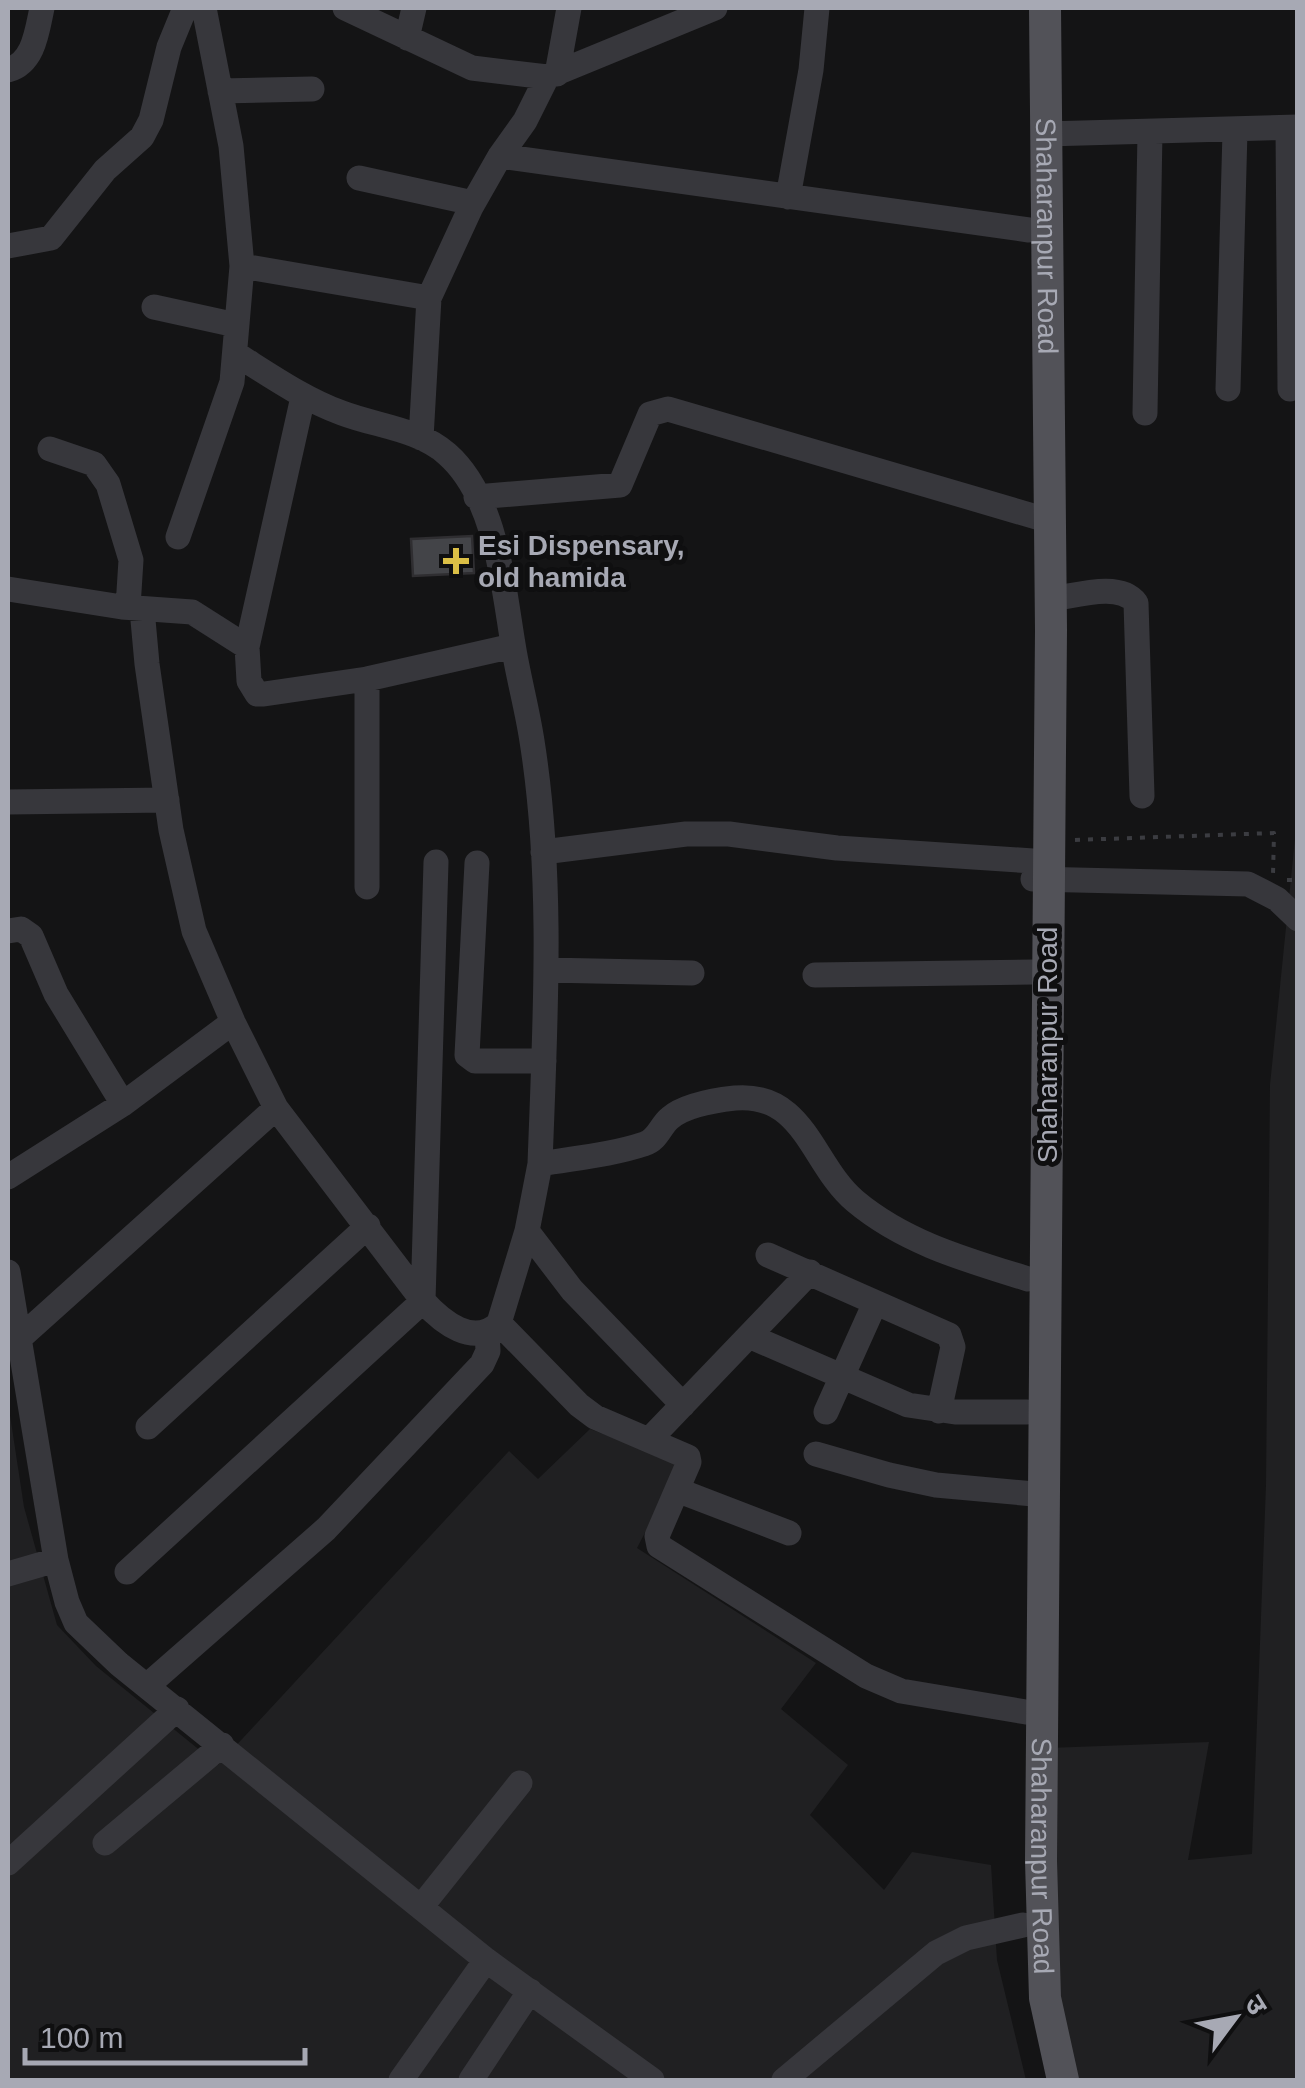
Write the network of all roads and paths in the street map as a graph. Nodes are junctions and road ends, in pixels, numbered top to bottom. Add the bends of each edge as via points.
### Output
1 (42, 8) edge
2 (185, 8) edge
3 (204, 8) edge
4 (345, 8) edge
5 (414, 8) edge
6 (569, 8) edge
7 (817, 8) edge
8 (1028, 8) edge
9 (1045, 8) edge
10 (706, 9) edge
11 (407, 38) junction
12 (8, 70) edge
13 (552, 76) junction
14 (312, 89) dead end
15 (220, 91) junction
16 (1293, 127) edge
17 (1234, 130) junction
18 (1150, 132) junction
19 (1046, 134) junction
20 (500, 156) junction
21 (359, 178) dead end
22 (788, 197) junction
23 (473, 203) junction
24 (1029, 230) junction
25 (8, 246) edge
26 (242, 266) junction
27 (429, 298) junction
28 (154, 307) dead end
29 (236, 325) junction
30 (236, 354) junction
31 (1228, 389) dead end
32 (1290, 390) dead end
33 (304, 397) junction
34 (1145, 413) dead end
35 (421, 438) junction
36 (50, 449) dead end
37 (476, 497) junction
38 (1040, 518) junction
39 (178, 537) dead end
40 (8, 589) edge
41 (1051, 599) junction
42 (135, 608) junction
43 (513, 646) junction
44 (247, 647) junction
45 (367, 679) junction
46 (1142, 796) dead end
47 (167, 800) junction
48 (8, 802) edge
49 (1070, 840) dead end
50 (542, 852) junction
51 (436, 862) dead end
52 (477, 864) dead end
53 (1038, 873) junction
54 (1298, 880) edge
55 (366, 887) dead end
56 (1298, 919) edge
57 (8, 931) edge
58 (546, 970) junction
59 (692, 972) dead end
60 (1033, 972) junction
61 (816, 975) dead end
62 (232, 1022) junction
63 (544, 1061) junction
64 (122, 1104) junction
65 (276, 1108) junction
66 (540, 1164) junction
67 (8, 1177) edge
68 (368, 1226) junction
69 (527, 1231) junction
70 (768, 1256) dead end
71 (8, 1272) edge
72 (810, 1272) junction
73 (1028, 1279) junction
74 (423, 1301) junction
75 (874, 1303) junction
76 (493, 1328) junction
77 (749, 1336) junction
78 (21, 1337) junction
79 (842, 1377) junction
80 (683, 1405) junction
81 (939, 1411) junction
82 (826, 1412) dead end
83 (1028, 1412) junction
84 (148, 1427) dead end
85 (649, 1440) junction
86 (816, 1454) dead end
87 (677, 1490) junction
88 (1036, 1493) junction
89 (790, 1533) dead end
90 (56, 1560) junction
91 (127, 1572) dead end
92 (8, 1574) edge
93 (148, 1685) junction
94 (177, 1709) junction
95 (1026, 1712) junction
96 (222, 1745) junction
97 (520, 1783) dead end
98 (105, 1843) dead end
99 (8, 1864) edge
100 (422, 1907) junction
101 (1023, 1925) junction
102 (486, 1960) junction
103 (530, 1991) junction
104 (401, 2080) edge
105 (472, 2080) edge
106 (652, 2080) edge
107 (784, 2080) edge
108 (1042, 2080) edge
109 (1062, 2080) edge

1 - 12 street via 29,54
2 - 25 street via 142,137 105,170 52,238
3 - 15 street
4 - 11 street
5 - 11 street
6 - 13 street
7 - 22 street
8 - 24 main road, Shaharanpur Road
9 - 19 main road, Shaharanpur Road
10 - 13 street
11 - 13 street via 472,68
13 - 20 street
14 - 15 street
15 - 26 street
16 - 17 street
16 - 32 street
17 - 18 street
17 - 31 street
18 - 19 street
18 - 34 street
19 - 38 main road, Shaharanpur Road
20 - 22 street
20 - 23 street
21 - 23 street
22 - 24 street
23 - 27 street
24 - 38 main road, Shaharanpur Road
26 - 27 street
26 - 29 street
27 - 35 street
28 - 29 street
29 - 30 street
30 - 33 street
30 - 39 street
33 - 35 street
33 - 44 street
35 - 37 street via 446,453
36 - 42 street via 94,464 108,484 131,560
37 - 38 street via 620,485 650,414 668,409
37 - 43 street via 489,524
38 - 41 main road, Shaharanpur Road
38 - 53 main road, Shaharanpur Road
40 - 42 street
41 - 46 street via 1117,591 1136,603
41 - 53 main road, Shaharanpur Road
42 - 44 street via 192,612
42 - 47 street
43 - 45 street
43 - 50 street via 532,742
44 - 45 street via 249,681 257,694
45 - 55 street
47 - 48 street
47 - 62 street via 194,931
49 - 54 path via 1274,833 1273,880
50 - 53 street via 728,834
50 - 58 street
51 - 74 street
52 - 63 street via 467,1055 475,1061
53 - 56 street via 1248,884
53 - 60 main road, Shaharanpur Road
53 - 88 main road, Shaharanpur Road
57 - 64 street via 31,936 56,994
58 - 59 street
58 - 63 street
60 - 61 street
60 - 73 main road, Shaharanpur Road
62 - 64 street
62 - 65 street
63 - 66 street
64 - 67 street
65 - 68 street
65 - 78 street
66 - 69 street
66 - 73 street via 647,1144 671,1117 692,1108 740,1097 764,1100 786,1110 865,1208 945,1253
68 - 74 street
68 - 84 street
69 - 76 street
69 - 80 street via 572,1290
70 - 72 street
71 - 78 street
72 - 75 street
72 - 77 street
73 - 83 main road, Shaharanpur Road
74 - 76 street via 438,1318 470,1333
74 - 91 street
75 - 79 street
75 - 81 street via 950,1337
76 - 85 street via 579,1404
76 - 93 street via 482,1364 326,1529
77 - 79 street
77 - 80 street
78 - 90 street
79 - 81 street via 908,1406
79 - 82 street
80 - 85 street
81 - 83 street
83 - 88 main road, Shaharanpur Road
85 - 87 street via 688,1457
86 - 88 street via 936,1485
87 - 89 street
87 - 95 street via 659,1546 876,1680 928,1697
88 - 95 main road, Shaharanpur Road
88 - 109 main road, Shaharanpur Road via 1045,1998
90 - 92 street
90 - 93 street via 76,1624
93 - 94 street
94 - 96 street
94 - 99 street
95 - 101 main road, Shaharanpur Road
96 - 98 street
96 - 100 street
97 - 100 street
100 - 102 street
101 - 107 street via 966,1938 936,1953
101 - 108 main road, Shaharanpur Road
102 - 103 street
102 - 104 street
103 - 105 street
103 - 106 street

